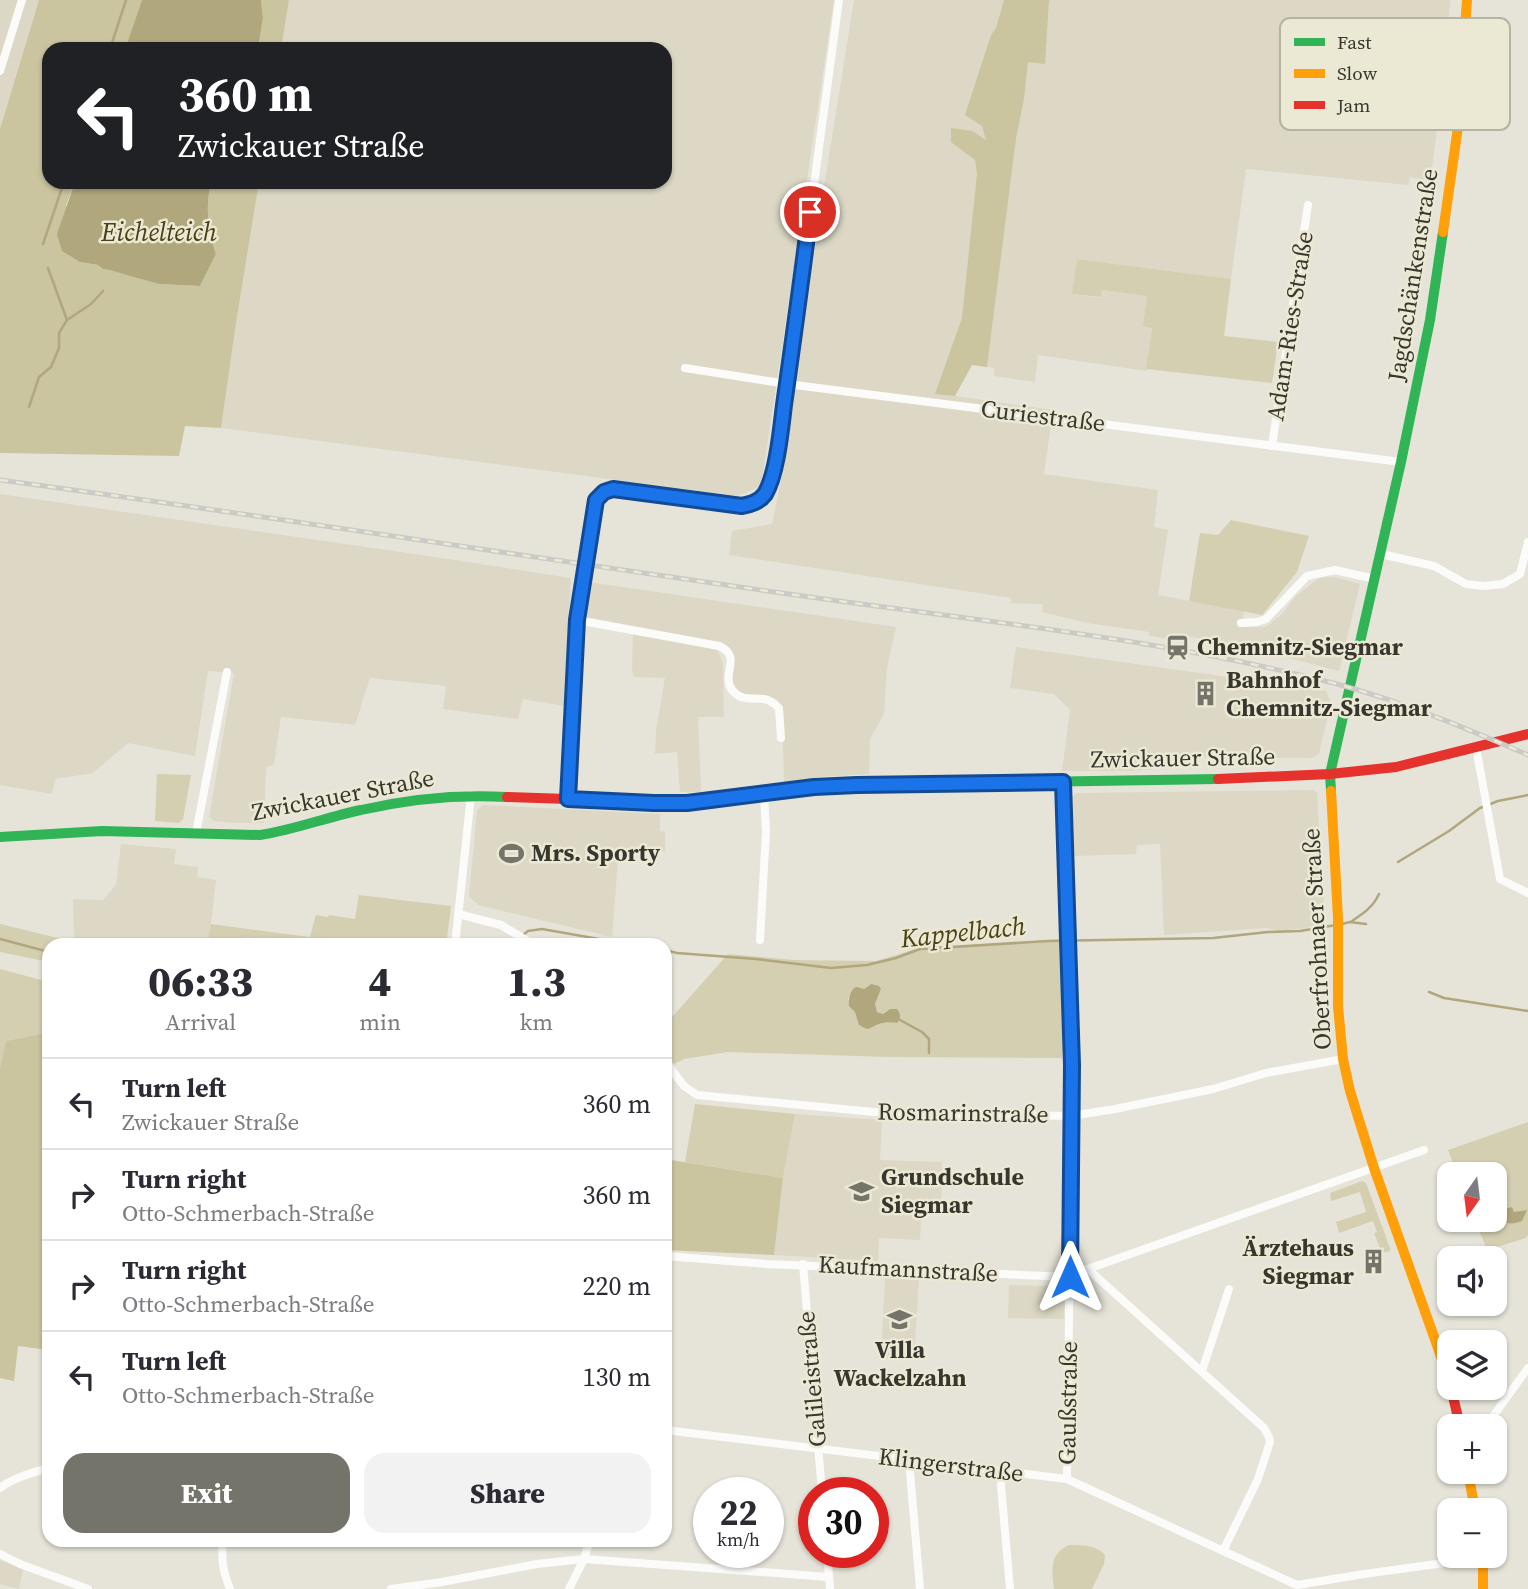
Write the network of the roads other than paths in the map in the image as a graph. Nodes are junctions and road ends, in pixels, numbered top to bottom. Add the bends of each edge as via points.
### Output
1 (22, 0) edge
2 (839, 0) edge
3 (1468, 0) edge
4 (1467, 18) edge
5 (0, 71) edge
6 (1457, 130) edge
7 (1308, 205) dead end
8 (685, 368) dead end
9 (787, 384) junction
10 (1272, 446) junction
11 (1401, 462) junction
12 (1528, 542) edge
13 (1381, 554) junction
14 (1375, 579) junction
15 (577, 620) junction
16 (1241, 623) dead end
17 (227, 672) dead end
18 (1528, 734) edge
19 (781, 738) dead end
20 (1476, 747) junction
21 (1330, 774) junction
22 (1063, 782) junction
23 (471, 794) junction
24 (764, 794) junction
25 (568, 799) junction
26 (196, 833) junction
27 (0, 837) edge
28 (1528, 892) edge
29 (458, 914) junction
30 (456, 938) edge
31 (523, 938) edge
32 (760, 940) dead end
33 (1343, 1059) junction
34 (672, 1069) edge
35 (1071, 1116) junction
36 (1424, 1150) dead end
37 (1374, 1168) junction
38 (672, 1257) edge
39 (803, 1265) junction
40 (1088, 1269) junction
41 (1070, 1277) junction
42 (1229, 1289) dead end
43 (1437, 1344) edge
44 (1528, 1368) edge
45 (1202, 1371) junction
46 (1495, 1414) edge
47 (672, 1431) edge
48 (818, 1447) junction
49 (909, 1460) junction
50 (42, 1470) edge
51 (1003, 1472) junction
52 (821, 1477) edge
53 (1067, 1479) junction
54 (0, 1488) edge
55 (223, 1547) edge
56 (588, 1547) edge
57 (1223, 1551) junction
58 (0, 1554) edge
59 (584, 1559) junction
60 (1437, 1564) edge
61 (828, 1568) edge
62 (1483, 1568) edge
63 (829, 1577) junction
64 (1297, 1587) edge
65 (88, 1589) edge
66 (230, 1589) edge
67 (391, 1589) edge
68 (569, 1589) edge
69 (830, 1589) edge
70 (920, 1589) edge
71 (1010, 1589) edge
72 (1483, 1589) edge

1 - 5 street
2 - 9 street
3 - 4 main road, Jagdschänkenstraße
6 - 11 main road, Jagdschänkenstraße via 1430,320
7 - 10 street, Adam-Ries-Straße
8 - 9 street, Curiestraße
9 - 10 street, Curiestraße
9 - 15 street via 771,482 754,503 742,506 613,489 599,496
10 - 11 street, Curiestraße
11 - 13 main road, Jagdschänkenstraße
12 - 13 street via 1520,574 1503,584 1483,586 1466,584 1434,566
13 - 14 main road, Jagdschänkenstraße
14 - 16 street via 1335,570 1307,576 1266,619
14 - 21 main road, Jagdschänkenstraße
15 - 19 street via 725,648 731,657 732,690 744,699 763,699 779,708
15 - 25 street
17 - 26 street
18 - 20 main road, Zwickauer Straße
20 - 21 main road, Zwickauer Straße via 1396,767
20 - 28 street via 1500,879
21 - 22 main road, Zwickauer Straße
21 - 33 main road, Oberfrohnaer Straße
22 - 24 main road, Zwickauer Straße via 857,785
22 - 35 street, Gaußstraße
23 - 25 main road, Zwickauer Straße
23 - 26 main road, Zwickauer Straße via 359,810 270,833
23 - 29 street
24 - 25 main road, Zwickauer Straße via 687,803
24 - 32 street
26 - 27 main road, Zwickauer Straße via 102,831
29 - 30 street
29 - 31 street via 501,925
33 - 35 street, Rosmarinstraße
33 - 37 main road, Oberfrohnaer Straße
34 - 35 street, Rosmarinstraße via 684,1086 698,1095 874,1112
35 - 41 street, Gaußstraße
36 - 37 street, Kaufmannstraße
37 - 40 street, Kaufmannstraße
37 - 43 main road, Oberfrohnaer Straße
38 - 39 street, Kaufmannstraße
39 - 41 street, Kaufmannstraße
39 - 48 street, Galileistraße
40 - 41 street, Kaufmannstraße
40 - 45 street
41 - 53 street, Gaußstraße
42 - 45 street
44 - 46 street
45 - 57 street via 1264,1428 1270,1442 1258,1479
47 - 48 street, Klingerstraße
48 - 49 street, Klingerstraße
48 - 52 street, Galileistraße
49 - 51 street, Klingerstraße
49 - 70 street
50 - 54 street
51 - 53 street, Klingerstraße
51 - 71 street
53 - 57 street, Klingerstraße
55 - 66 street
56 - 59 street
57 - 64 street, Klingerstraße
58 - 65 street
59 - 63 street
59 - 67 street
59 - 68 street
60 - 64 street, Klingerstraße
61 - 63 street
62 - 72 main road
63 - 69 street

